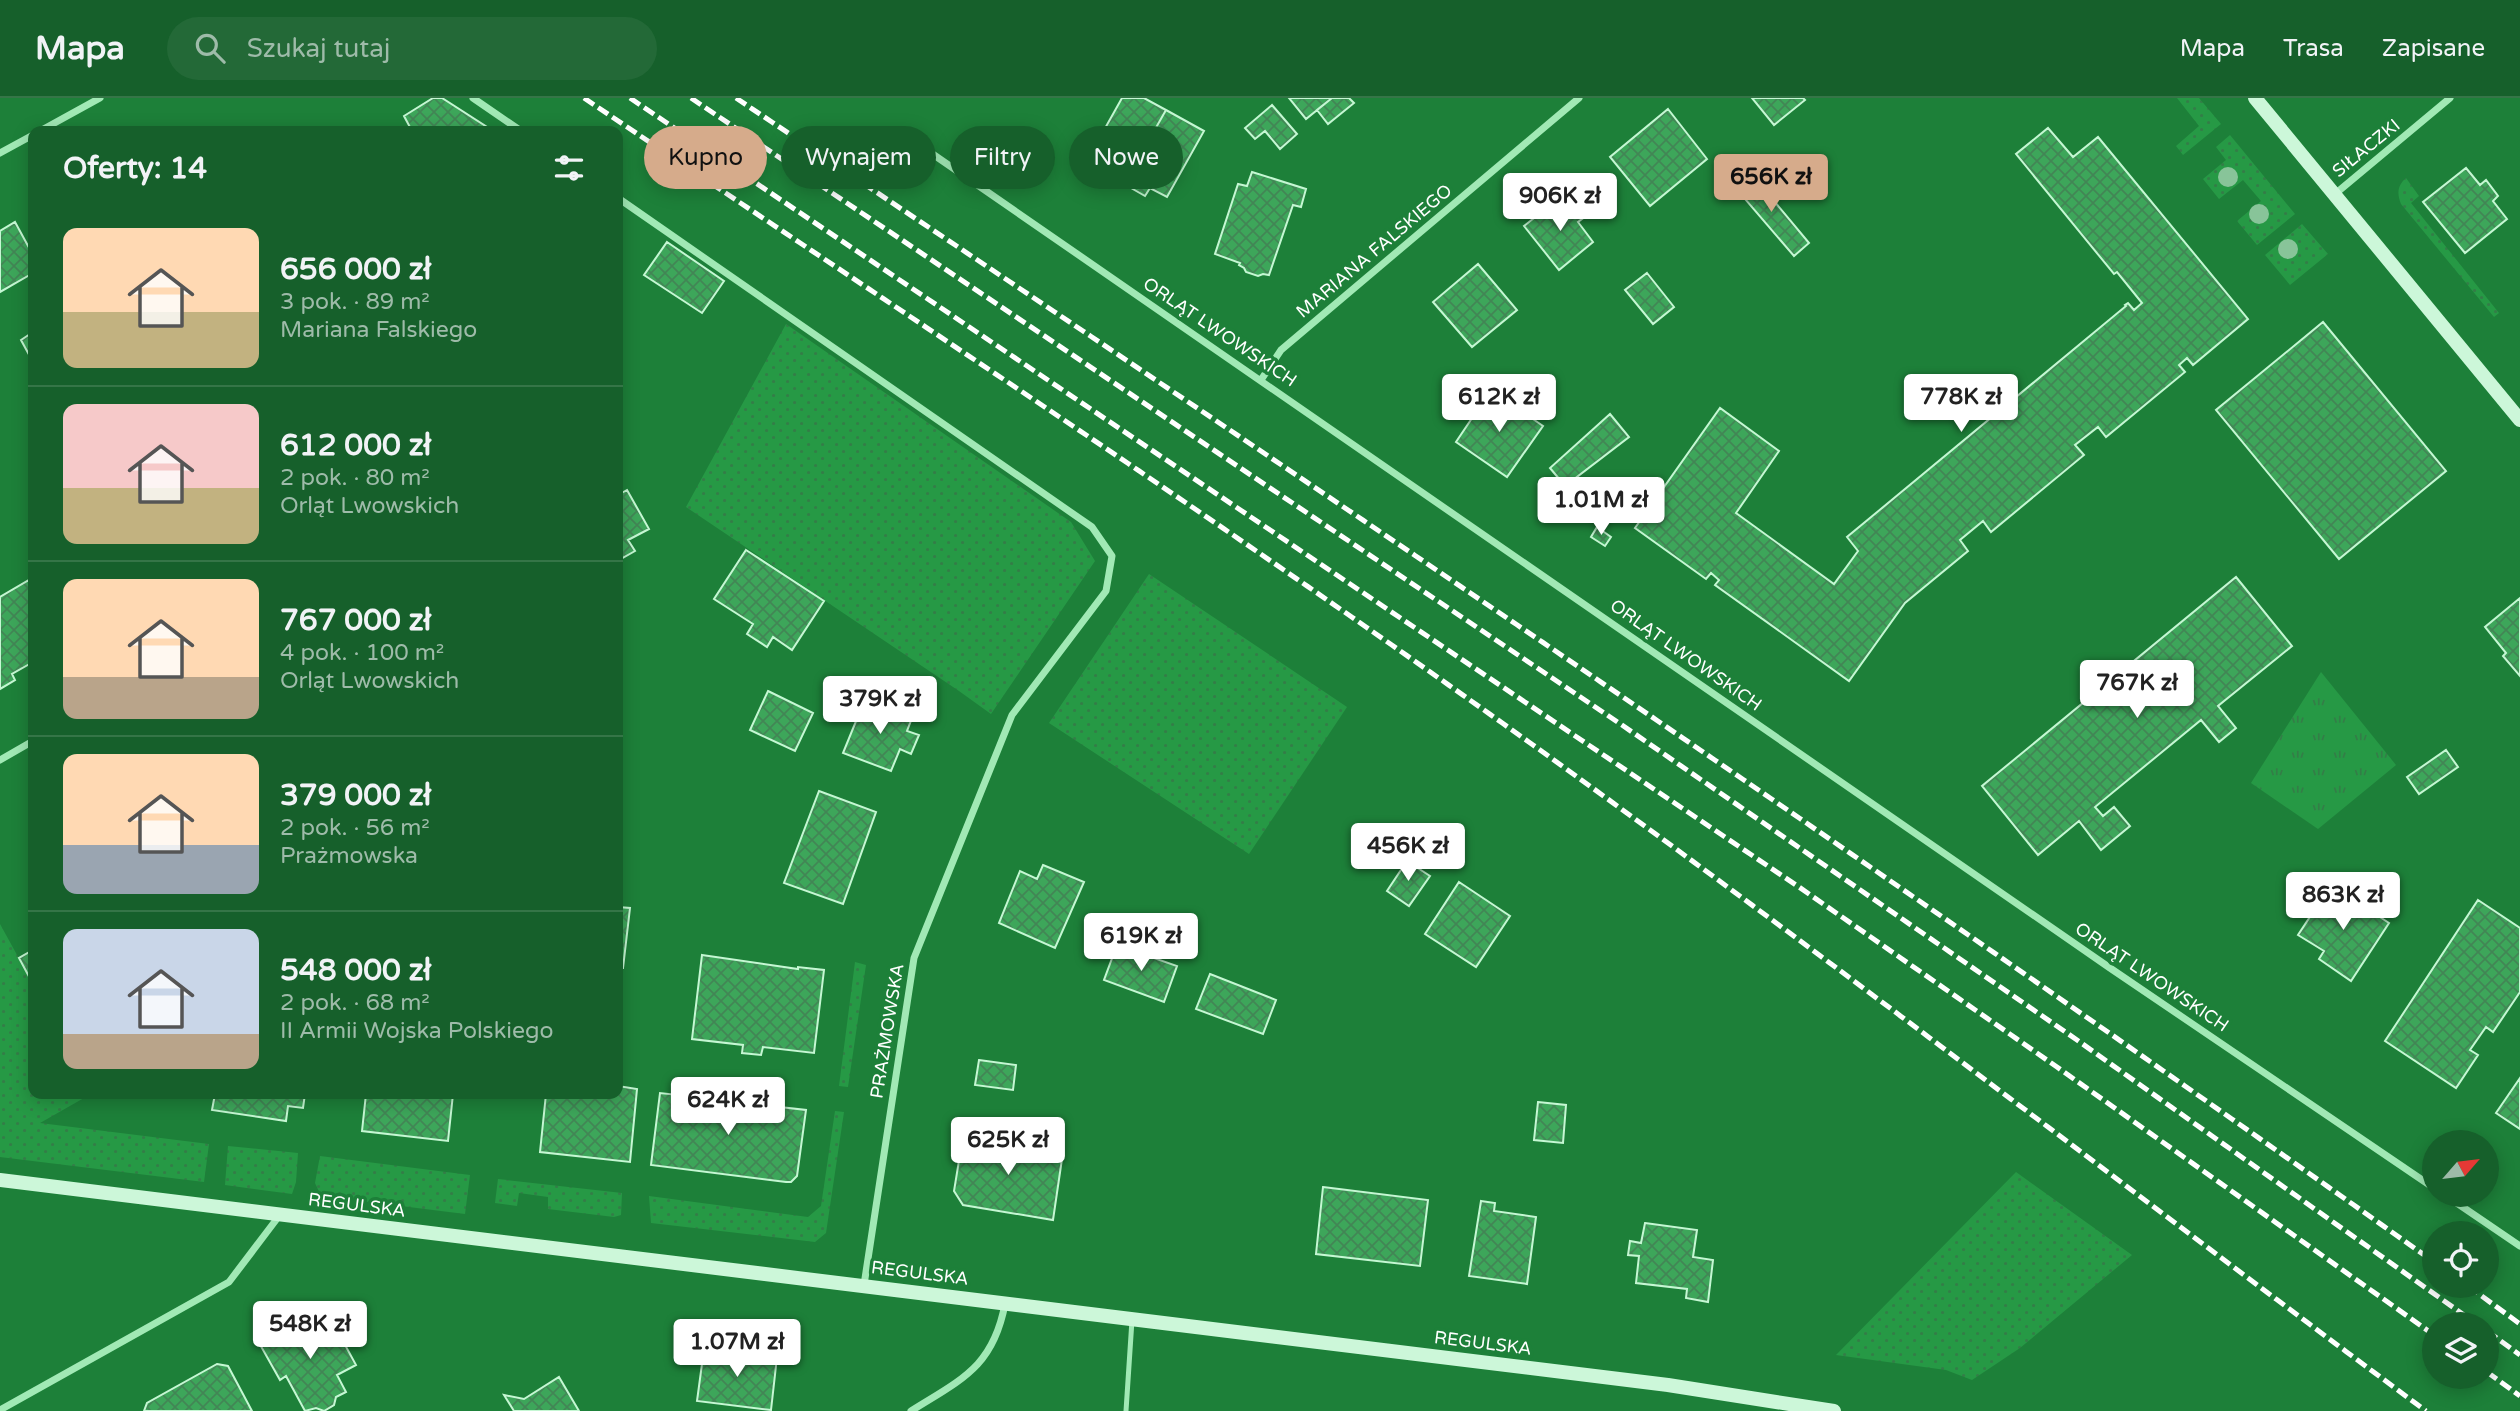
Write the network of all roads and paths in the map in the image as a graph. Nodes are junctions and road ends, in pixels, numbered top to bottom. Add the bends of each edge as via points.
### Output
1 (100, 98) edge
2 (473, 98) edge
3 (1579, 98) edge
4 (2255, 98) edge
5 (2451, 98) edge
6 (49, 126) edge
7 (514, 126) edge
8 (28, 138) edge
9 (0, 153) edge
10 (936, 156) edge
11 (2334, 194) junction
12 (623, 201) edge
13 (1261, 380) junction
14 (2520, 420) edge
15 (28, 744) edge
16 (0, 760) edge
17 (0, 1180) edge
18 (2422, 1180) edge
19 (2464, 1208) edge
20 (280, 1215) junction
21 (2520, 1246) edge
22 (864, 1285) junction
23 (1005, 1304) junction
24 (1132, 1319) junction
25 (0, 1410) edge
26 (911, 1411) edge
27 (1126, 1411) edge
28 (1835, 1411) edge

1 - 6 street
2 - 7 street
3 - 13 street, MARIANA FALSKIEGO via 1281,350
4 - 11 street
5 - 11 street, SIŁACZKI
8 - 9 street
10 - 13 street, ORLĄT LWOWSKICH
11 - 14 street
12 - 22 street, PRAŻMOWSKA via 1092,527 1112,556 1106,591 1012,715 914,958
13 - 18 street, ORLĄT LWOWSKICH
15 - 16 street
17 - 20 street, REGULSKA
19 - 21 street
20 - 22 street, REGULSKA
20 - 25 street via 229,1282
22 - 23 street, REGULSKA
23 - 24 street, REGULSKA
23 - 26 street via 989,1352 968,1375
24 - 27 lane
24 - 28 street, REGULSKA via 1668,1385

